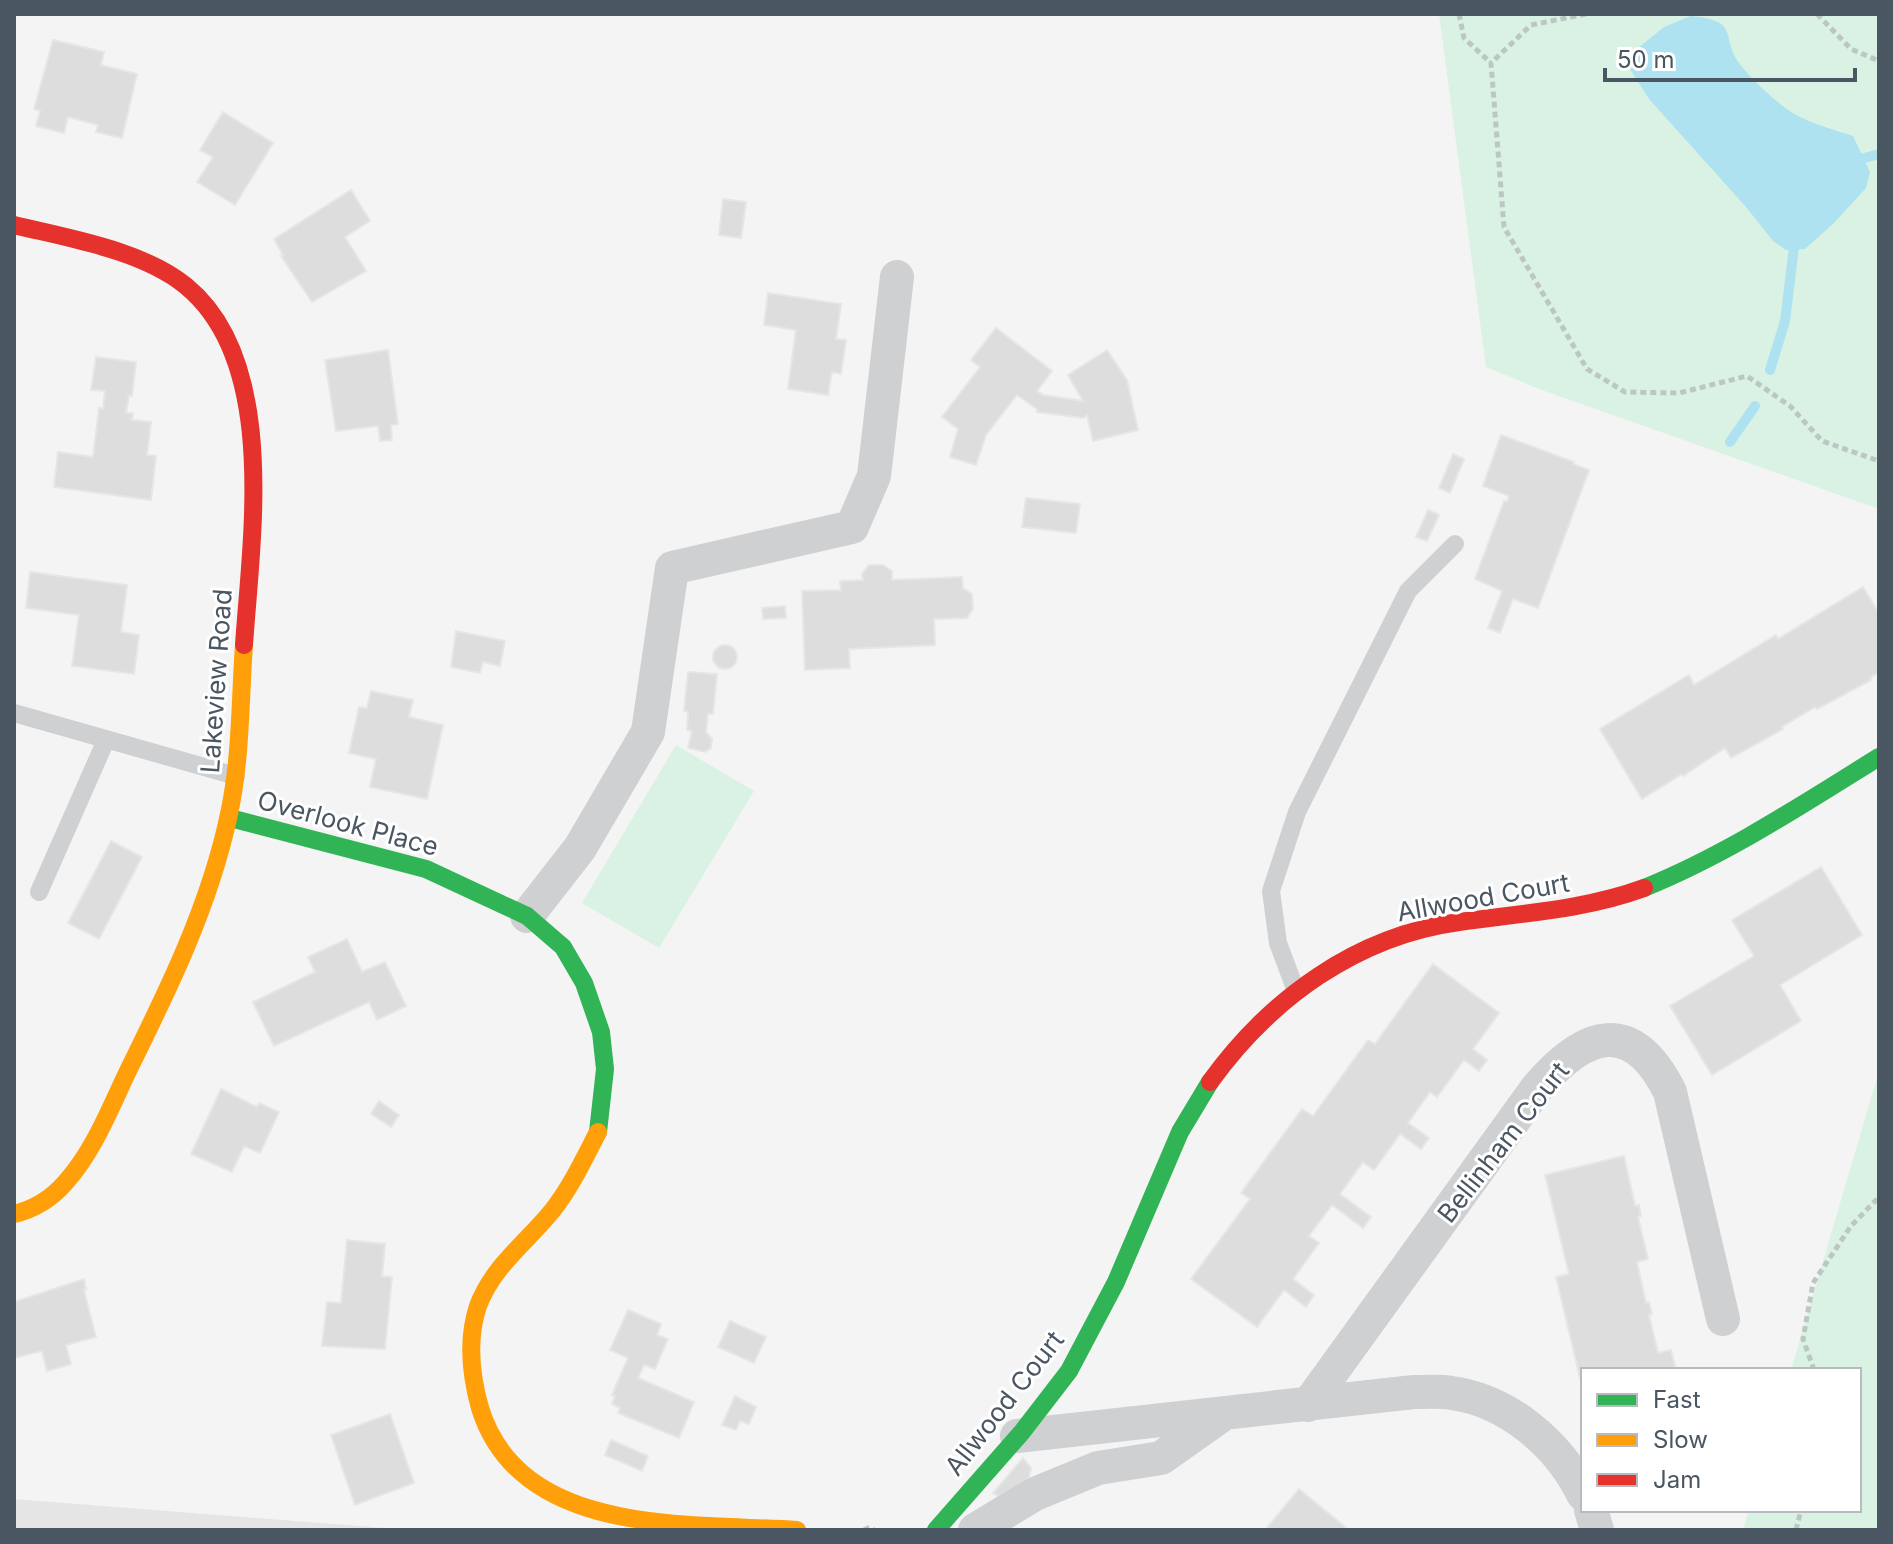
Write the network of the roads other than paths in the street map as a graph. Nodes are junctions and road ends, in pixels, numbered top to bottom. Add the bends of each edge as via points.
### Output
1 (14, 225) edge
2 (897, 277) dead end
3 (1455, 544) dead end
4 (14, 713) edge
5 (106, 740) junction
6 (1879, 757) edge
7 (236, 776) junction
8 (230, 818) junction
9 (39, 892) dead end
10 (527, 916) junction
11 (1296, 991) junction
12 (14, 1214) edge
13 (1723, 1319) dead end
14 (1308, 1405) junction
15 (1222, 1415) junction
16 (1017, 1436) junction
17 (1581, 1491) edge
18 (797, 1530) edge
19 (936, 1530) edge
20 (975, 1530) edge

1 - 7 street, Lakeview Road via 165,272 188,286 228,336 242,382 253,486
2 - 10 street via 874,476 852,527 672,568 648,732 580,848
3 - 11 lane via 1408,591 1297,812 1271,891 1278,943
4 - 5 lane
5 - 7 lane
5 - 9 lane
6 - 11 street, Allwood Court via 1722,853 1660,881 1604,901 1453,923 1390,940 1337,962
7 - 8 street, Lakeview Road
8 - 10 street, Overlook Place via 426,869
8 - 12 street, Lakeview Road via 168,989 79,1165 53,1195 32,1210
10 - 18 street, Overlook Place via 563,947 584,983 601,1032 605,1069 598,1132 572,1183 499,1267 478,1307 472,1371 485,1423 507,1458 538,1486 577,1506 623,1519
11 - 16 street, Allwood Court via 1200,1096 1182,1126 1114,1288 1068,1371
13 - 14 street, Bellinham Court via 1670,1092 1642,1051 1626,1043 1598,1041 1559,1062 1537,1088
14 - 15 street
14 - 17 street via 1414,1392 1453,1393 1489,1403 1526,1424 1556,1453
15 - 16 street
15 - 20 street via 1161,1458 1098,1468 1035,1494
16 - 19 street, Allwood Court

